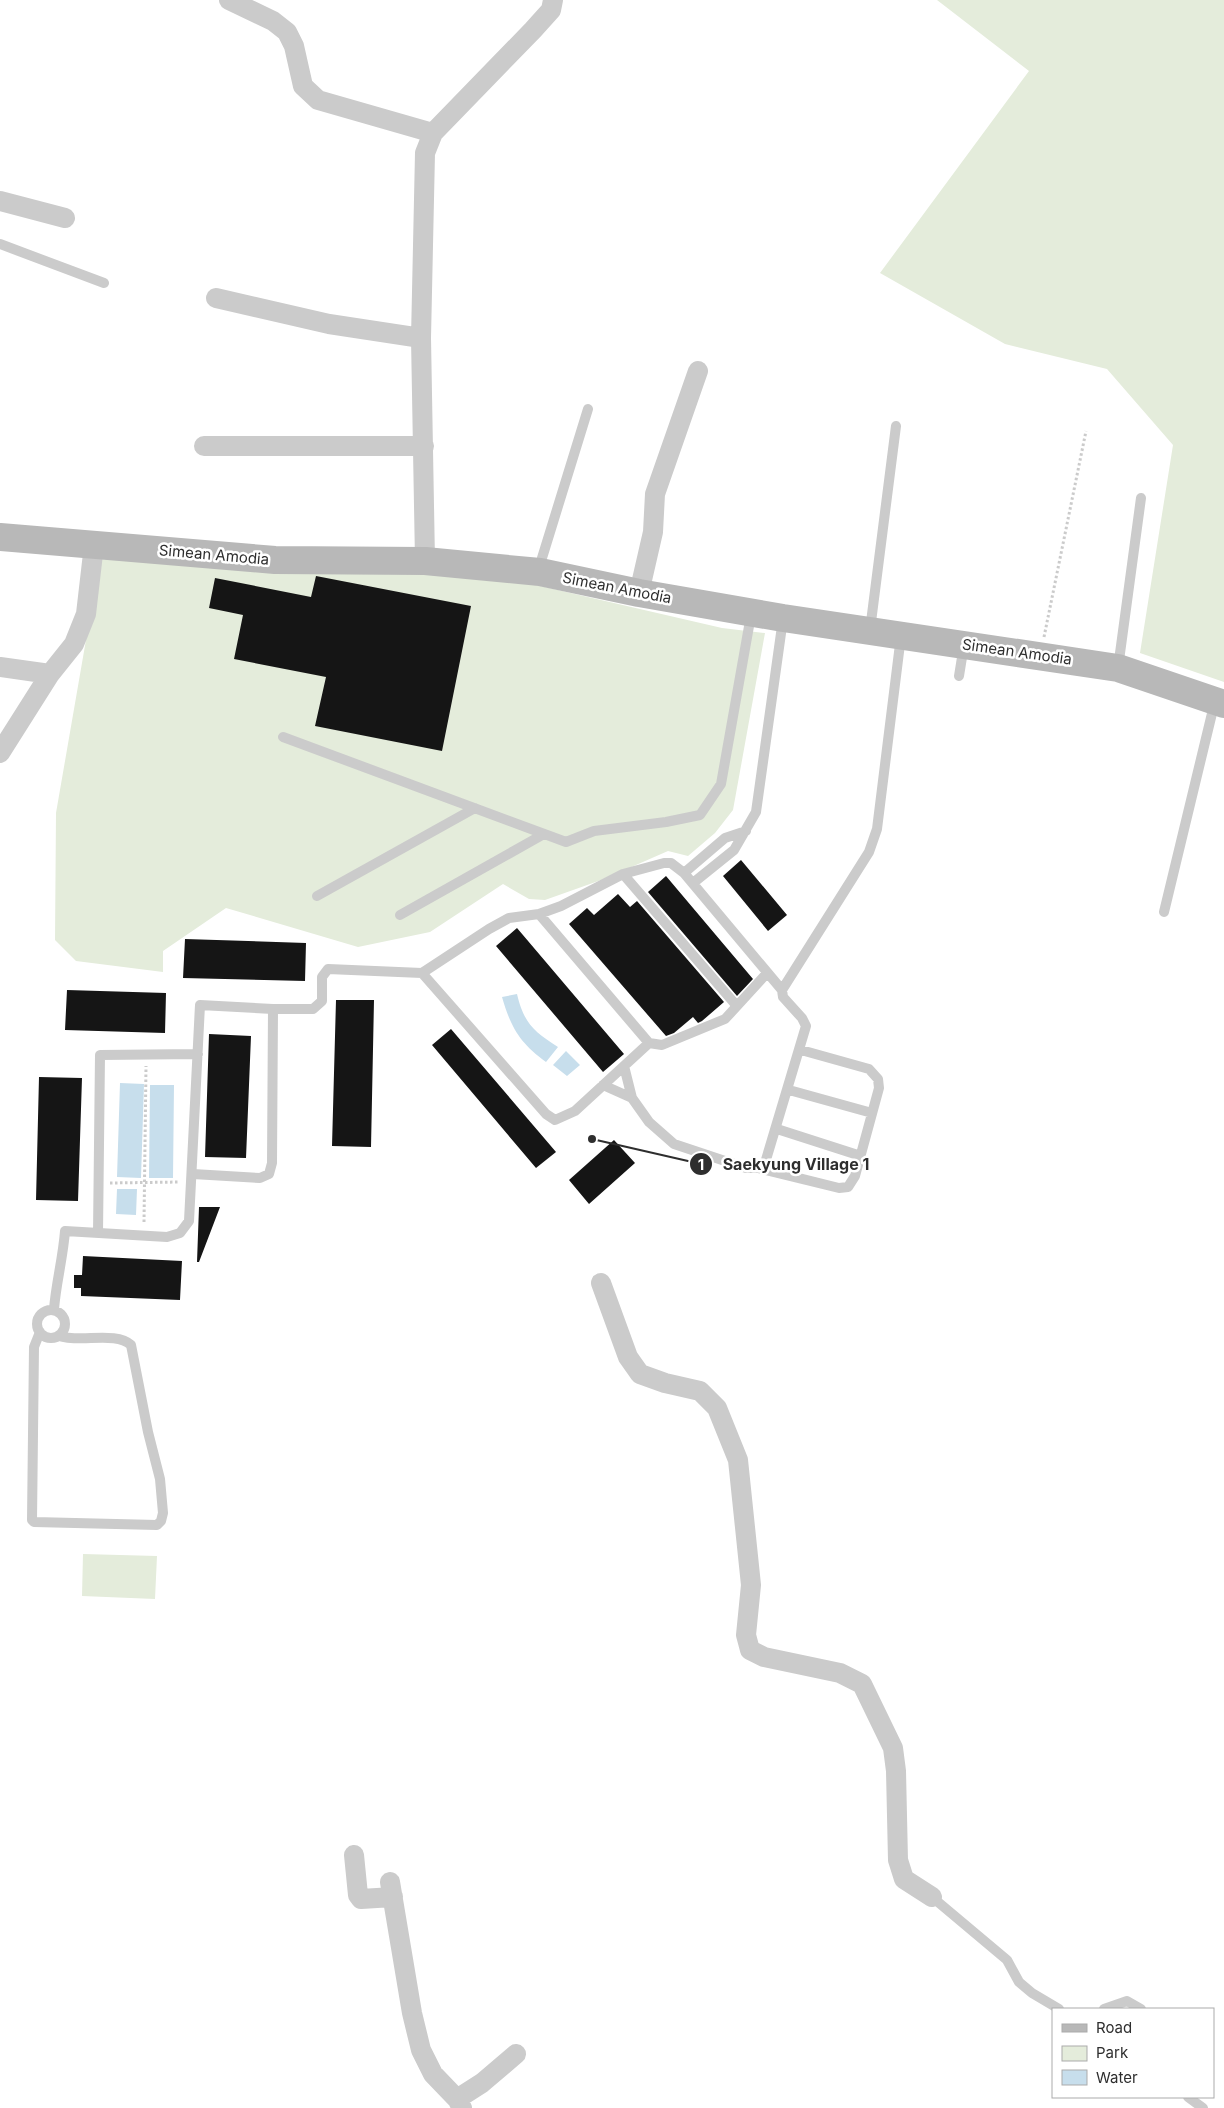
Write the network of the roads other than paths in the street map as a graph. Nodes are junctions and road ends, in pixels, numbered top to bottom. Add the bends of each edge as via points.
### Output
1 (229, 0) edge
2 (553, 0) edge
3 (433, 133) junction
4 (0, 201) edge
5 (65, 218) dead end
6 (0, 244) edge
7 (104, 283) dead end
8 (216, 298) dead end
9 (421, 338) junction
10 (698, 371) dead end
11 (588, 409) dead end
12 (896, 426) dead end
13 (204, 446) dead end
14 (424, 446) junction
15 (1141, 498) dead end
16 (0, 537) edge
17 (94, 545) junction
18 (425, 561) junction
19 (540, 572) junction
20 (639, 593) junction
21 (752, 612) junction
22 (783, 618) junction
23 (870, 630) junction
24 (901, 635) junction
25 (964, 644) junction
26 (0, 667) edge
27 (1118, 668) junction
28 (50, 674) junction
29 (959, 676) dead end
30 (1220, 702) edge
31 (283, 736) dead end
32 (0, 753) edge
33 (475, 808) junction
34 (746, 831) junction
35 (544, 834) junction
36 (684, 873) junction
37 (624, 874) junction
38 (693, 883) junction
39 (317, 896) dead end
40 (1164, 912) dead end
41 (539, 914) junction
42 (400, 915) dead end
43 (422, 973) junction
44 (767, 973) junction
45 (782, 990) junction
46 (736, 1005) junction
47 (273, 1009) junction
48 (648, 1043) junction
49 (801, 1050) junction
50 (198, 1054) junction
51 (624, 1066) junction
52 (603, 1085) junction
53 (789, 1090) junction
54 (632, 1098) junction
55 (872, 1113) junction
56 (777, 1128) junction
57 (861, 1156) junction
58 (758, 1168) junction
59 (192, 1178) junction
60 (98, 1233) junction
61 (601, 1283) dead end
62 (54, 1309) junction
63 (40, 1332) junction
64 (59, 1336) junction
65 (354, 1855) dead end
66 (932, 1897) joint
67 (1057, 2008) edge
68 (1107, 2008) edge
69 (1139, 2008) edge
70 (516, 2054) dead end
71 (1189, 2098) edge
72 (460, 2104) edge
73 (1203, 2108) edge

1 - 3 street via 273,21 287,32 294,46 303,86 318,100
2 - 3 street via 551,10 533,30
3 - 9 street via 425,153
4 - 5 street
6 - 7 lane
8 - 9 street via 329,324
9 - 14 street
10 - 20 street via 655,494 653,532
11 - 19 lane
12 - 23 lane
13 - 14 street
14 - 18 street
15 - 27 lane
16 - 17 street, Simean Amodia
17 - 18 street, Simean Amodia via 275,560
17 - 28 street via 86,614 74,644
18 - 19 street, Simean Amodia
19 - 20 street, Simean Amodia
20 - 21 street, Simean Amodia
21 - 22 street, Simean Amodia
21 - 35 lane via 721,784 700,815 594,831 566,842
22 - 23 street, Simean Amodia
22 - 34 lane via 756,812
23 - 24 street, Simean Amodia
24 - 25 street, Simean Amodia
24 - 45 lane via 883,791 869,852
25 - 27 street, Simean Amodia
25 - 29 lane
26 - 28 street
27 - 30 street, Simean Amodia
28 - 32 street
30 - 40 lane
31 - 33 lane
33 - 35 lane
33 - 39 lane
34 - 36 lane via 725,838
34 - 38 lane via 734,850
35 - 42 lane
36 - 37 lane via 664,862
36 - 38 lane
37 - 41 lane via 562,906
37 - 46 lane
38 - 44 lane
41 - 43 lane via 509,918
41 - 48 lane
43 - 47 lane via 328,970 322,976 322,1001 313,1009
43 - 52 lane via 546,1114 555,1120 575,1111
44 - 45 lane
44 - 46 lane
45 - 49 lane via 783,998 806,1026
46 - 48 lane via 725,1019 683,1038 662,1045
47 - 50 lane via 200,1005
47 - 59 lane via 272,1163 269,1174 260,1178
48 - 51 lane
49 - 53 lane
49 - 55 lane via 869,1069 878,1079 879,1088
50 - 59 lane
50 - 60 lane via 100,1055
51 - 52 lane
51 - 54 lane
52 - 54 lane
53 - 55 lane
53 - 56 lane
54 - 58 lane via 649,1122 674,1144 746,1168
55 - 57 lane
56 - 57 lane
56 - 58 lane via 765,1163
57 - 58 lane via 848,1187 839,1188
59 - 60 lane via 189,1221 180,1233 167,1237
60 - 62 lane via 65,1231
61 - 66 street via 628,1357 640,1374 700,1391 717,1408 735,1451 751,1585 746,1635 750,1650 764,1657 840,1673 862,1684 893,1748 898,1860 904,1879
62 - 63 lane via 41,1313 37,1326
62 - 64 lane via 65,1321
63 - 64 lane via 48,1338
63 - 64 lane via 34,1347 32,1520 157,1525 163,1514 160,1479 131,1344 119,1338 69,1339
65 - 72 street via 361,1899 391,1890 420,2050 433,2074
66 - 67 lane via 1007,1960 1019,1982
68 - 69 lane via 1127,2001
70 - 72 street
71 - 73 lane

